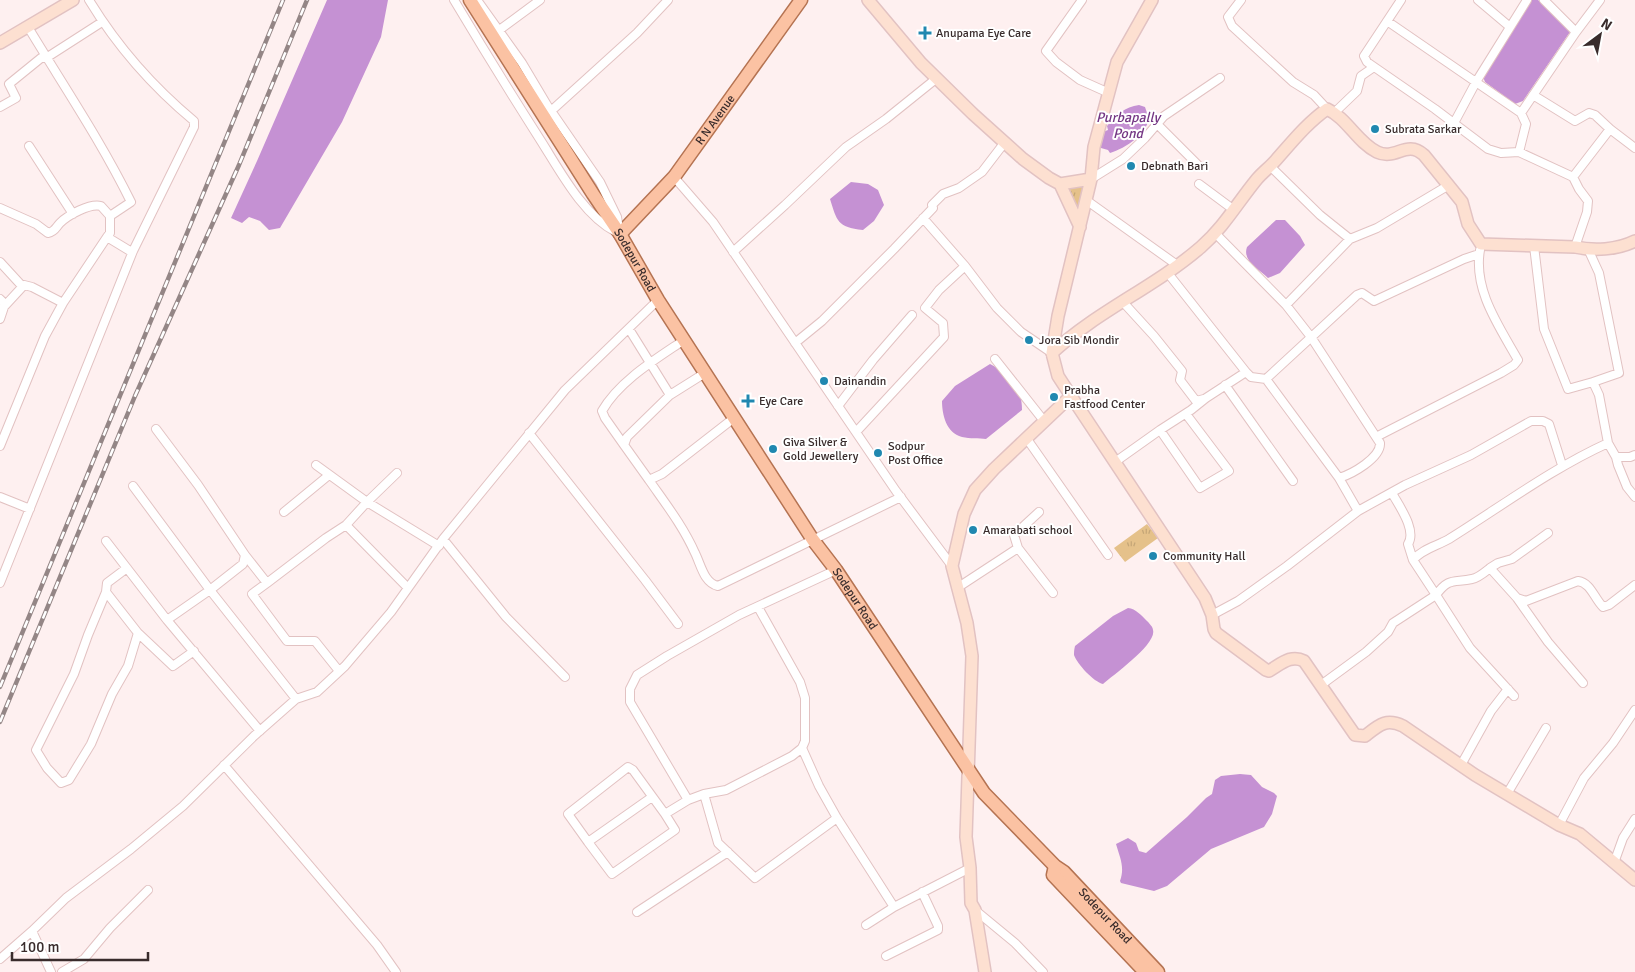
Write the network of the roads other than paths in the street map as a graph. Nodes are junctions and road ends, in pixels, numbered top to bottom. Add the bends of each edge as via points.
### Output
1 (73, 0) edge
2 (89, 0) edge
3 (454, 0) edge
4 (470, 0) edge
5 (477, 0) edge
6 (540, 0) edge
7 (668, 0) edge
8 (801, 0) edge
9 (868, 0) edge
10 (1082, 0) edge
11 (1152, 0) edge
12 (1241, 0) edge
13 (1401, 0) edge
14 (1478, 0) edge
15 (1527, 0) edge
16 (1544, 0) edge
17 (1600, 0) edge
18 (102, 22) junction
19 (1387, 22) junction
20 (28, 27) junction
21 (1510, 27) junction
22 (498, 31) junction
23 (1576, 32) junction
24 (0, 42) edge
25 (46, 58) junction
26 (1374, 66) junction
27 (937, 78) junction
28 (1220, 78) dead end
29 (1476, 82) junction
30 (1109, 93) junction
31 (1533, 95) junction
32 (0, 106) edge
33 (550, 111) junction
34 (1330, 111) junction
35 (1521, 113) junction
36 (1454, 123) junction
37 (1157, 124) junction
38 (1610, 129) junction
39 (1005, 142) junction
40 (29, 146) dead end
41 (1635, 148) edge
42 (1519, 152) junction
43 (1198, 165) dead end
44 (1270, 166) junction
45 (674, 177) junction
46 (1573, 177) junction
47 (1091, 179) junction
48 (1060, 184) junction
49 (1199, 184) dead end
50 (1449, 185) junction
51 (1086, 200) junction
52 (0, 208) edge
53 (1234, 210) junction
54 (73, 214) junction
55 (110, 216) junction
56 (923, 218) junction
57 (1080, 227) junction
58 (1215, 233) junction
59 (620, 234) junction
60 (107, 237) junction
61 (1350, 239) junction
62 (1635, 242) edge
63 (1534, 246) junction
64 (1574, 247) junction
65 (1480, 249) junction
66 (1588, 250) junction
67 (134, 251) junction
68 (733, 252) junction
69 (0, 262) edge
70 (1177, 265) junction
71 (965, 266) junction
72 (1167, 272) junction
73 (22, 286) junction
74 (658, 300) junction
75 (1122, 301) junction
76 (3, 302) edge
77 (63, 303) junction
78 (1286, 305) junction
79 (0, 311) edge
80 (912, 315) dead end
81 (0, 319) edge
82 (629, 329) junction
83 (1311, 338) junction
84 (684, 340) junction
85 (795, 343) junction
86 (1052, 353) junction
87 (995, 359) dead end
88 (651, 363) junction
89 (1246, 372) junction
90 (705, 373) junction
91 (1266, 378) junction
92 (1593, 382) junction
93 (1225, 386) junction
94 (670, 395) junction
95 (1071, 396) junction
96 (1206, 398) junction
97 (838, 406) junction
98 (1186, 414) junction
99 (734, 418) junction
100 (1044, 421) junction
101 (156, 429) dead end
102 (1160, 430) junction
103 (856, 432) junction
104 (529, 433) junction
105 (1376, 437) junction
106 (1027, 439) junction
107 (1608, 443) junction
108 (624, 445) junction
109 (0, 446) edge
110 (1635, 455) edge
111 (1616, 457) junction
112 (1116, 462) junction
113 (316, 465) dead end
114 (1562, 465) junction
115 (397, 473) dead end
116 (329, 475) junction
117 (1339, 478) junction
118 (649, 480) junction
119 (1293, 481) dead end
120 (133, 486) dead end
121 (1392, 493) junction
122 (0, 497) edge
123 (901, 497) junction
124 (1635, 497) edge
125 (367, 502) junction
126 (30, 509) junction
127 (1358, 511) junction
128 (284, 512) dead end
129 (1039, 512) dead end
130 (346, 525) junction
131 (1548, 533) dead end
132 (813, 540) junction
133 (106, 542) dead end
134 (441, 542) junction
135 (1018, 548) junction
136 (1108, 555) dead end
137 (245, 556) junction
138 (1413, 560) junction
139 (952, 566) junction
140 (127, 568) junction
141 (1490, 568) junction
142 (836, 570) junction
143 (0, 583) edge
144 (267, 583) junction
145 (1635, 585) edge
146 (408, 588) junction
147 (957, 588) junction
148 (210, 590) junction
149 (106, 592) junction
150 (1052, 592) dead end
151 (1436, 595) junction
152 (1516, 598) junction
153 (758, 607) junction
154 (1212, 615) junction
155 (167, 620) junction
156 (678, 624) dead end
157 (138, 633) junction
158 (194, 651) junction
159 (339, 671) junction
160 (565, 677) dead end
161 (1583, 683) dead end
162 (1321, 685) junction
163 (1508, 689) junction
164 (1514, 696) dead end
165 (296, 699) junction
166 (1635, 710) edge
167 (1546, 728) dead end
168 (260, 731) junction
169 (802, 748) junction
170 (1461, 765) junction
171 (224, 766) junction
172 (968, 769) junction
173 (704, 794) junction
174 (1507, 794) junction
175 (652, 797) junction
176 (688, 800) junction
177 (665, 814) junction
178 (838, 818) junction
179 (1635, 819) edge
180 (1560, 825) junction
181 (588, 842) junction
182 (728, 852) junction
183 (1614, 864) junction
184 (1054, 866) junction
185 (970, 868) junction
186 (1635, 880) edge
187 (148, 890) dead end
188 (922, 892) junction
189 (894, 907) junction
190 (975, 910) junction
191 (637, 912) dead end
192 (866, 924) dead end
193 (32, 931) junction
194 (886, 956) dead end
195 (0, 959) edge
196 (1138, 970) edge
197 (51, 972) edge
198 (62, 972) edge
199 (396, 972) edge
200 (985, 972) edge
201 (1043, 972) edge
202 (1158, 972) edge

1 - 20 street
2 - 18 street
3 - 59 street via 564,176 591,213
4 - 59 main road, Sodepur Road
5 - 22 street
6 - 22 street
7 - 33 street via 637,33
8 - 45 main road, R N Avenue
9 - 27 street
10 - 30 street via 1046,51 1080,80
11 - 30 street via 1117,62
12 - 34 street via 1228,17 1232,26
13 - 19 street
14 - 21 street
15 - 21 street
16 - 23 street
17 - 23 street
18 - 25 street
18 - 67 street via 174,105 194,121 191,134
19 - 26 street via 1364,56
19 - 29 street
20 - 24 street
20 - 25 street
21 - 29 street
22 - 33 street via 522,63
23 - 31 street
25 - 32 street via 41,58 8,84 16,98
25 - 55 street via 113,166 131,202
26 - 34 street via 1361,76 1357,91
26 - 36 street
27 - 39 street
27 - 68 street via 846,147
28 - 37 street
29 - 35 street
29 - 36 street
30 - 47 street via 1094,146
31 - 35 street
31 - 38 street via 1575,121 1589,113
33 - 59 street via 600,182 617,217
34 - 44 street via 1303,129
34 - 50 street via 1378,152 1394,154 1409,148 1418,149
35 - 42 street via 1526,124
36 - 42 street via 1488,149 1501,153
37 - 43 street
37 - 47 street via 1123,159
38 - 41 street
38 - 46 street
39 - 48 street
39 - 56 street via 982,172 959,188 942,194
40 - 54 street
42 - 46 street
44 - 53 street
44 - 61 street
45 - 59 main road, R N Avenue
45 - 68 street
46 - 64 street via 1588,201
47 - 48 street
47 - 51 street
48 - 57 street
49 - 53 street
50 - 61 street via 1377,228
50 - 65 street via 1462,202
51 - 57 street
51 - 70 street
52 - 54 street via 48,233
53 - 58 street
54 - 55 street via 97,205
55 - 60 street
56 - 71 street
56 - 85 street via 822,321
57 - 86 street
58 - 70 street
58 - 78 street
59 - 74 main road, Sodepur Road
60 - 67 street
60 - 77 street
61 - 78 street
62 - 66 street via 1624,247
63 - 64 street
63 - 65 street
63 - 92 street via 1544,329 1568,389
64 - 66 street
65 - 83 street via 1374,300 1362,293 1357,295
65 - 105 street via 1482,286 1489,307 1518,360 1501,373
66 - 92 street via 1598,273 1619,373
67 - 126 street
68 - 85 street
69 - 73 street
70 - 72 street
71 - 86 street via 997,308 1021,332
71 - 103 street via 925,308 943,323 944,337
72 - 75 street
72 - 89 street
73 - 76 street
73 - 77 street via 28,285
74 - 82 street
74 - 84 main road, Sodepur Road
75 - 86 street
75 - 96 street via 1182,371 1180,380 1196,400
76 - 79 street
76 - 81 street
77 - 109 street via 45,336
78 - 83 street
80 - 97 street
82 - 88 street
82 - 104 street via 566,390
83 - 91 street
83 - 105 street
84 - 88 street
84 - 90 main road, Sodepur Road
85 - 97 street
86 - 95 street via 1058,376
87 - 100 street
88 - 94 street
88 - 108 street via 625,384 602,411
89 - 91 street via 1251,377
89 - 93 street
90 - 94 street
90 - 99 main road, Sodepur Road
91 - 117 street
92 - 107 street via 1599,395
93 - 96 street
93 - 119 street
94 - 108 street via 626,437
95 - 100 street
95 - 112 street
96 - 98 street
97 - 103 street
98 - 102 street
98 - 102 street via 1229,471 1200,488
99 - 118 street via 662,474
99 - 132 main road, Sodepur Road
100 - 106 street
101 - 137 street
102 - 112 street
103 - 123 street
104 - 134 street
104 - 156 street
105 - 117 street via 1380,449 1372,460
106 - 136 street
106 - 139 street via 975,490 964,514
107 - 111 street
107 - 114 street
108 - 118 street
110 - 111 street
111 - 124 street via 1626,487
112 - 154 street via 1188,570
113 - 116 street
114 - 121 street via 1549,424 1531,422
114 - 138 street
115 - 125 street
116 - 125 street
116 - 128 street
117 - 127 street
118 - 132 street via 688,539 712,584 718,586
120 - 148 street
121 - 127 street
121 - 138 street via 1411,529 1408,544
122 - 126 street
123 - 132 street
123 - 139 street
125 - 130 street
125 - 134 street
126 - 143 street
127 - 154 street via 1238,601
129 - 135 street via 1014,535
130 - 144 street
130 - 146 street
131 - 141 street via 1512,559
132 - 142 main road, Sodepur Road
133 - 140 street
134 - 146 street
134 - 160 street via 506,617
135 - 147 street
135 - 150 street
137 - 144 street
137 - 148 street via 243,564
138 - 151 street
139 - 147 street
140 - 149 street via 107,583
140 - 155 street
141 - 151 street via 1473,579 1442,586
141 - 152 street
142 - 153 street
142 - 172 main road, Sodepur Road
144 - 159 street via 252,594 287,640 315,641
145 - 152 street via 1603,607 1588,585 1578,581 1526,601
146 - 159 street
147 - 172 street via 972,656
148 - 155 street
148 - 165 street
149 - 157 street
149 - 157 street via 74,674 36,750 61,783 68,780 90,744 128,666
151 - 162 street via 1393,623 1366,652
151 - 163 street via 1470,648
152 - 161 street
153 - 169 street via 806,698
153 - 176 street via 637,675 630,689 630,702
154 - 162 street via 1216,633 1262,669 1269,670 1291,658 1298,658 1304,661
155 - 158 street
157 - 158 street via 172,666
158 - 168 street
159 - 165 street via 317,692
162 - 170 street via 1355,735 1365,736 1380,725 1394,722
163 - 164 street
163 - 170 street
165 - 168 street
166 - 180 street via 1584,778
167 - 174 street
168 - 171 street
169 - 173 street via 726,790
169 - 178 street
170 - 174 street
171 - 193 street via 183,806 66,898
171 - 199 street via 377,945
172 - 184 main road, Sodepur Road via 984,793
172 - 185 street via 966,837
173 - 176 street
173 - 182 street via 718,843
174 - 180 street
175 - 177 street
175 - 181 street
175 - 181 street via 628,767 568,814
176 - 177 street
177 - 181 street via 675,830 612,874
178 - 182 street via 755,878
178 - 189 street
179 - 183 street via 1623,838
180 - 183 street via 1580,834
182 - 191 street
183 - 186 street
184 - 196 main road via 1053,875
184 - 202 main road, Sodepur Road via 1064,872
185 - 188 street
185 - 190 street via 971,903
187 - 198 street via 84,959
188 - 189 street
188 - 194 street via 938,930
189 - 192 street
190 - 200 street
190 - 201 street via 1015,943
193 - 195 street
193 - 197 street

